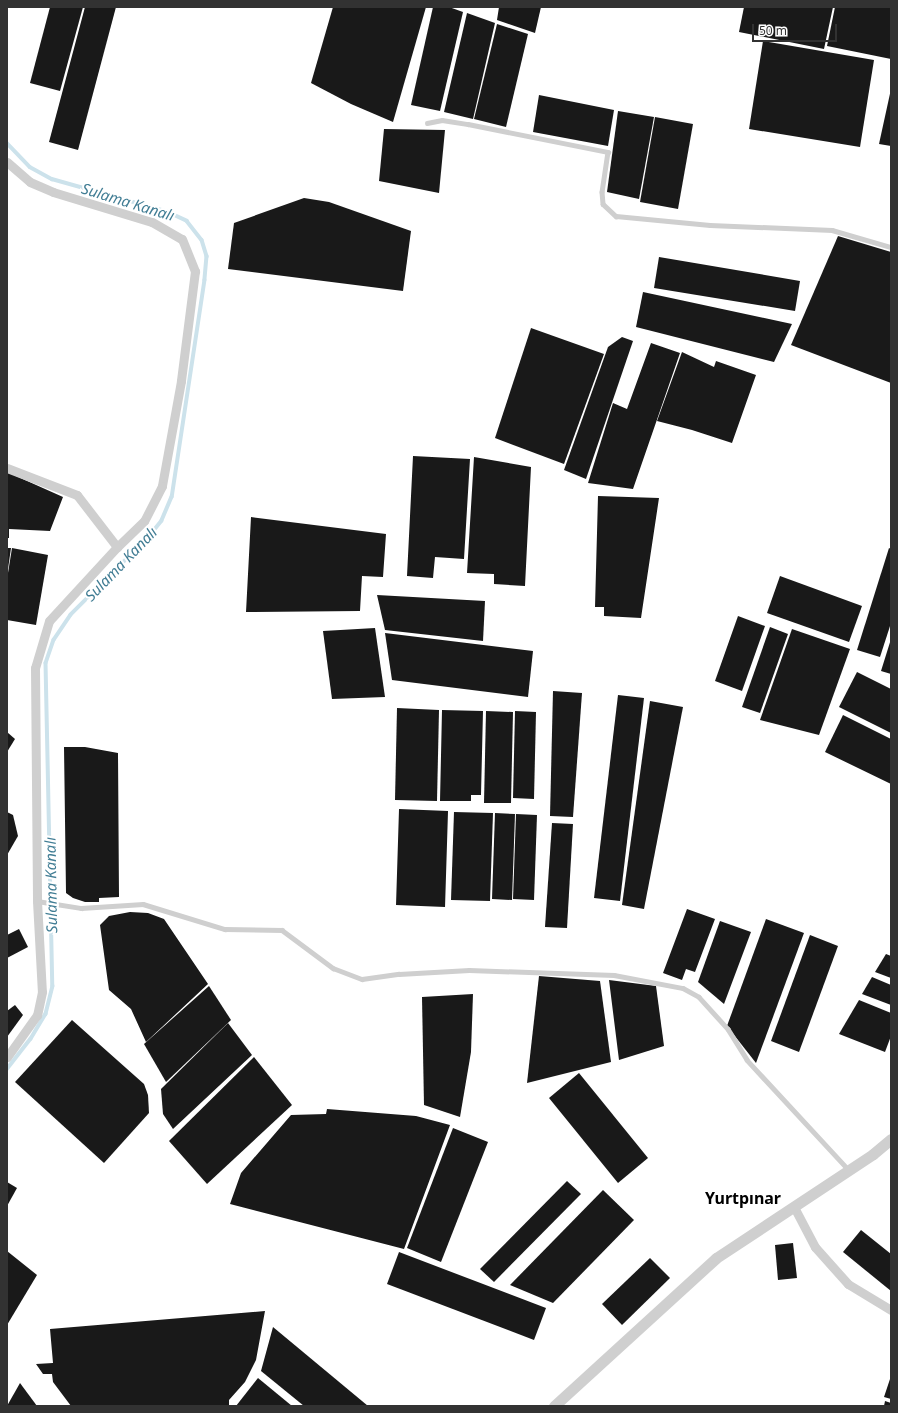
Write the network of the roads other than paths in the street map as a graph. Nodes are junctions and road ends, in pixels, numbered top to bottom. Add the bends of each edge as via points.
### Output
1 (427, 123) dead end
2 (7, 162) edge
3 (891, 247) edge
4 (7, 468) edge
5 (117, 546) junction
6 (37, 901) junction
7 (7, 1057) edge
8 (891, 1139) edge
9 (849, 1170) junction
10 (794, 1207) junction
11 (891, 1310) edge
12 (554, 1406) edge

1 - 3 lane via 442,120 455,122 608,152 602,192 603,204 616,216 710,225 832,230
2 - 5 street via 30,182 53,192 152,222 182,239 195,271 182,381 162,486 144,521
4 - 5 street via 77,495
5 - 6 street via 49,621 35,668
6 - 7 street via 42,992 37,1015
6 - 9 lane via 82,908 143,904 225,929 282,930 333,968 362,979 469,970 614,975 683,988 699,997 728,1029 747,1060
8 - 9 street
9 - 10 street
10 - 11 street via 815,1247 848,1284
10 - 12 street via 716,1258

